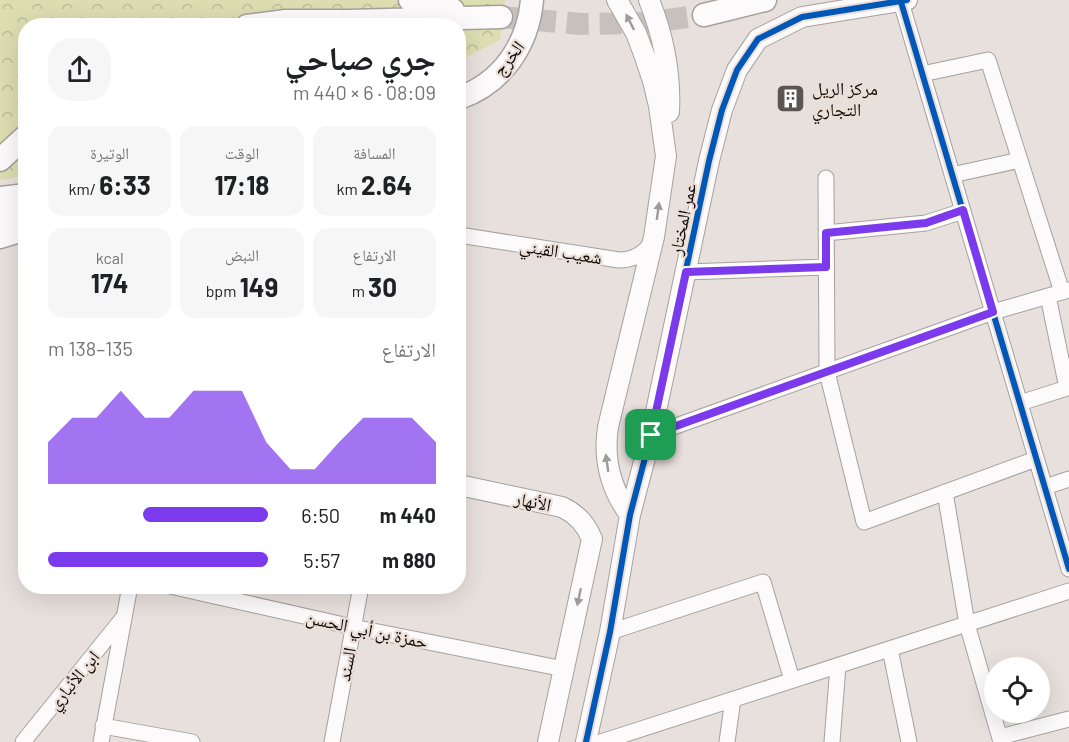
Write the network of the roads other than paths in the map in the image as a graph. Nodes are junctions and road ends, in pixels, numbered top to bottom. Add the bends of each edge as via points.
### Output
1 (410, 0) edge
2 (532, 0) edge
3 (617, 0) edge
4 (649, 0) edge
5 (765, 0) edge
6 (904, 1) edge
7 (704, 15) tunnel mouth
8 (466, 18) edge
9 (922, 74) junction
10 (466, 95) edge
11 (18, 143) edge
12 (666, 156) junction
13 (0, 160) edge
14 (1020, 160) junction
15 (952, 175) junction
16 (826, 178) dead end
17 (18, 196) edge
18 (0, 198) edge
19 (963, 210) junction
20 (18, 215) edge
21 (0, 216) edge
22 (18, 231) edge
23 (826, 233) junction
24 (466, 236) edge
25 (0, 237) edge
26 (654, 237) junction
27 (826, 267) junction
28 (686, 272) junction
29 (1059, 292) edge
30 (993, 312) junction
31 (827, 372) junction
32 (1020, 403) junction
33 (651, 435) junction
34 (1036, 459) junction
35 (1069, 479) edge
36 (466, 486) edge
37 (1045, 487) junction
38 (945, 492) junction
39 (630, 515) junction
40 (1069, 569) edge
41 (1069, 591) edge
42 (128, 594) edge
43 (206, 594) edge
44 (359, 594) edge
45 (123, 618) junction
46 (967, 624) junction
47 (353, 627) junction
48 (610, 632) junction
49 (890, 649) junction
50 (838, 666) junction
51 (564, 669) junction
52 (792, 680) junction
53 (734, 699) junction
54 (1069, 719) edge
55 (103, 726) junction
56 (1001, 740) edge
57 (23, 742) edge
58 (101, 742) edge
59 (192, 742) edge
60 (332, 742) edge
61 (548, 742) edge
62 (586, 742) edge
63 (601, 742) edge
64 (727, 742) edge
65 (832, 742) edge
66 (909, 742) edge

1 - 8 main road, الخرج via 463,13 501,17
2 - 10 main road, الخرج via 528,27 510,61 491,81
12 -> 3 street via 653,81 636,33
4 - 12 street via 668,79
5 - 7 main road
6 - 9 street
6 - 28 street, عمر المختار via 802,17 758,39 737,70 722,110
9 - 14 street via 988,60
9 - 15 street
11 - 13 main road
26 -> 12 street
14 - 15 street
14 - 29 street
15 - 19 street
16 - 23 street
17 - 18 main road
19 - 23 street via 926,223
19 - 30 street
20 - 21 main road
22 - 25 main road
23 - 27 street
24 - 26 street, شعيب القيني via 624,260 642,254
39 -> 26 street via 611,480 606,441
27 - 28 street
27 - 31 street
28 - 33 street, عمر المختار
29 - 30 street
29 - 32 street via 1067,388
30 - 31 street
30 - 32 street
31 - 33 street
31 - 38 street via 864,522
32 - 34 street
33 - 39 street, عمر المختار
34 - 37 street
34 - 38 street
35 - 37 street
36 -> 51 street, الأنهار via 569,510 589,530 592,539
37 - 40 street
38 - 46 street
39 - 48 street, عمر المختار
41 - 46 street
42 - 45 street
43 - 47 street, حمزة بن أبي الحسن
44 - 47 street, السند
45 - 55 street
45 - 57 street, ابن الأنباري
46 - 49 street
46 - 56 street
47 - 51 street, حمزة بن أبي الحسن
47 - 60 street, السند
48 - 52 street via 763,582
48 - 62 street, عمر المختار
49 - 50 street
49 - 66 street
50 - 52 street
50 - 65 street
51 - 61 street
52 - 53 street
53 - 63 street
53 - 64 street
54 - 56 street
55 - 58 street
55 - 59 street

